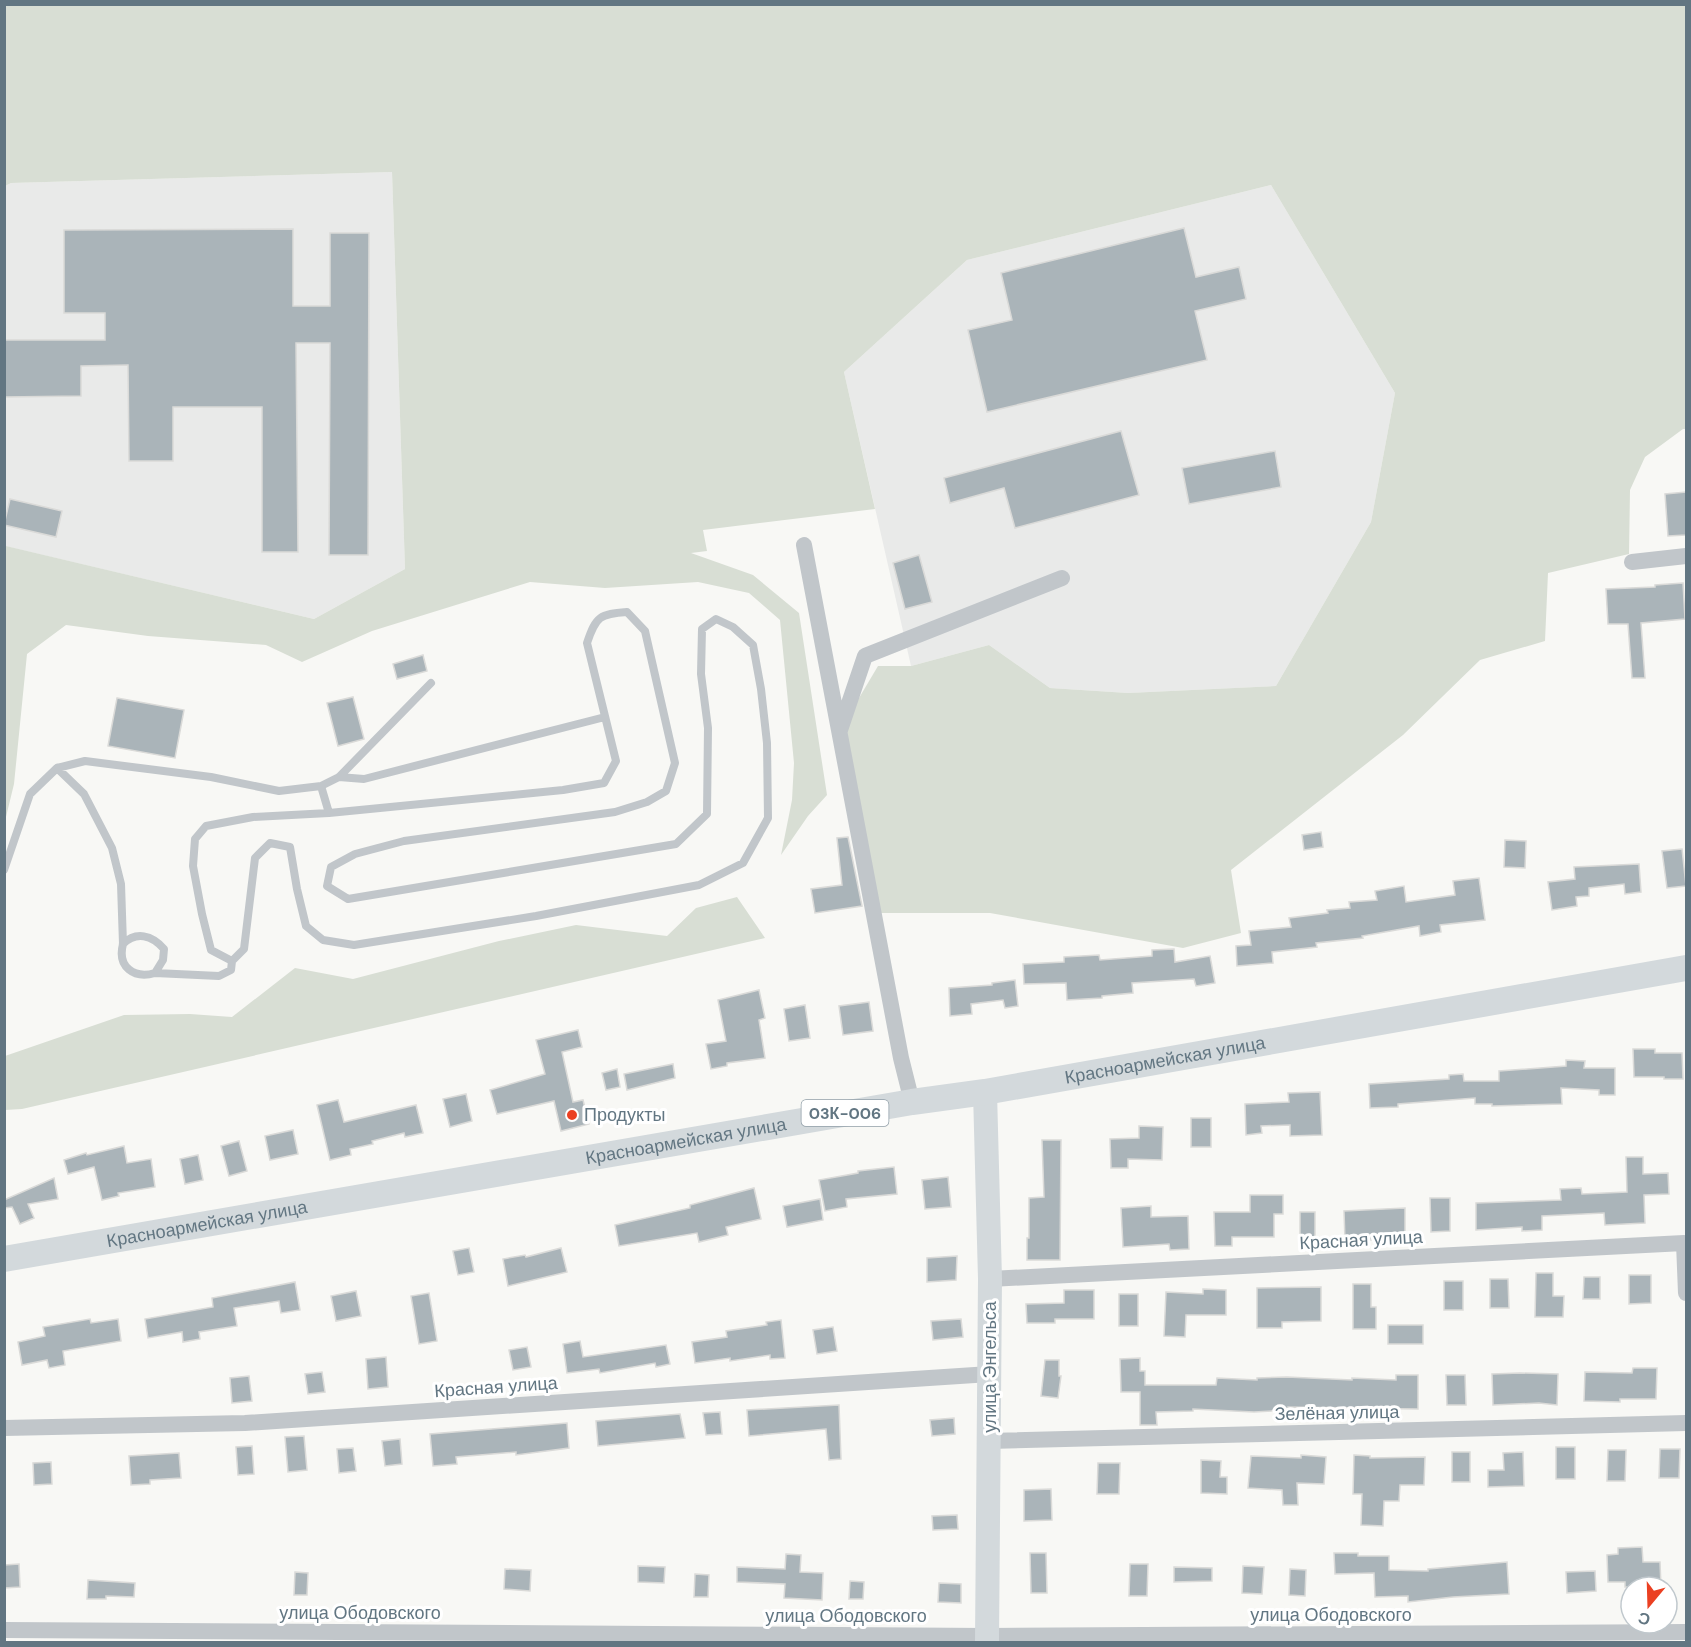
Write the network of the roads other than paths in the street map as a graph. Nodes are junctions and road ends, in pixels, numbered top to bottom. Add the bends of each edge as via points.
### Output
1 (804, 545) dead end
2 (1686, 556) edge
3 (1632, 561) dead end
4 (1062, 578) dead end
5 (431, 683) dead end
6 (605, 717) junction
7 (840, 730) junction
8 (57, 768) junction
9 (339, 777) junction
10 (321, 786) junction
11 (329, 813) junction
12 (4, 870) edge
13 (123, 944) junction
14 (232, 961) junction
15 (1686, 968) edge
16 (155, 973) junction
17 (985, 1092) junction
18 (912, 1102) junction
19 (4, 1259) edge
20 (990, 1279) junction
21 (1686, 1293) edge
22 (990, 1374) junction
23 (1686, 1423) edge
24 (4, 1428) edge
25 (989, 1442) junction
26 (4, 1630) edge
27 (1686, 1632) edge
28 (988, 1639) edge

1 - 7 street
2 - 3 street
4 - 7 street via 865,657
5 - 9 lane
6 - 9 lane via 364,778
6 - 11 lane via 616,761 604,783
6 - 14 lane via 587,643 593,624 606,613 627,612 645,631 675,763 666,791 615,812 404,841 355,854 331,867 327,886 348,899 676,844 707,814 708,728 701,674 702,629 716,619 733,627 753,645 767,743 768,818 743,862 699,885 354,945 323,940 306,926 290,847 270,843 255,858 244,949
7 - 18 street
8 - 10 lane via 85,761 211,777 279,791
8 - 12 lane via 30,794
8 - 13 lane via 84,794 112,848 121,884
9 - 10 lane
10 - 11 lane
11 - 14 lane via 253,817 206,826 195,840 193,866 211,950
13 - 16 lane via 120,953 124,966 131,972
13 - 16 lane via 129,938 145,935 158,942 164,949 163,960
14 - 16 lane via 231,970 219,976
15 - 17 main road, Красноармейская улица / 03К-006
17 - 18 main road, Красноармейская улица / 03К-006
17 - 20 street, улица Энгельса
18 - 19 main road, Красноармейская улица / 03К-006
20 - 21 street, Красная улица via 1684,1243
20 - 22 street, улица Энгельса
22 - 24 street, Красная улица via 245,1423
22 - 25 street, улица Энгельса
23 - 25 street, Зелёная улица
25 - 28 street, улица Энгельса
26 - 28 street, улица Ободовского
27 - 28 street, улица Ободовского

